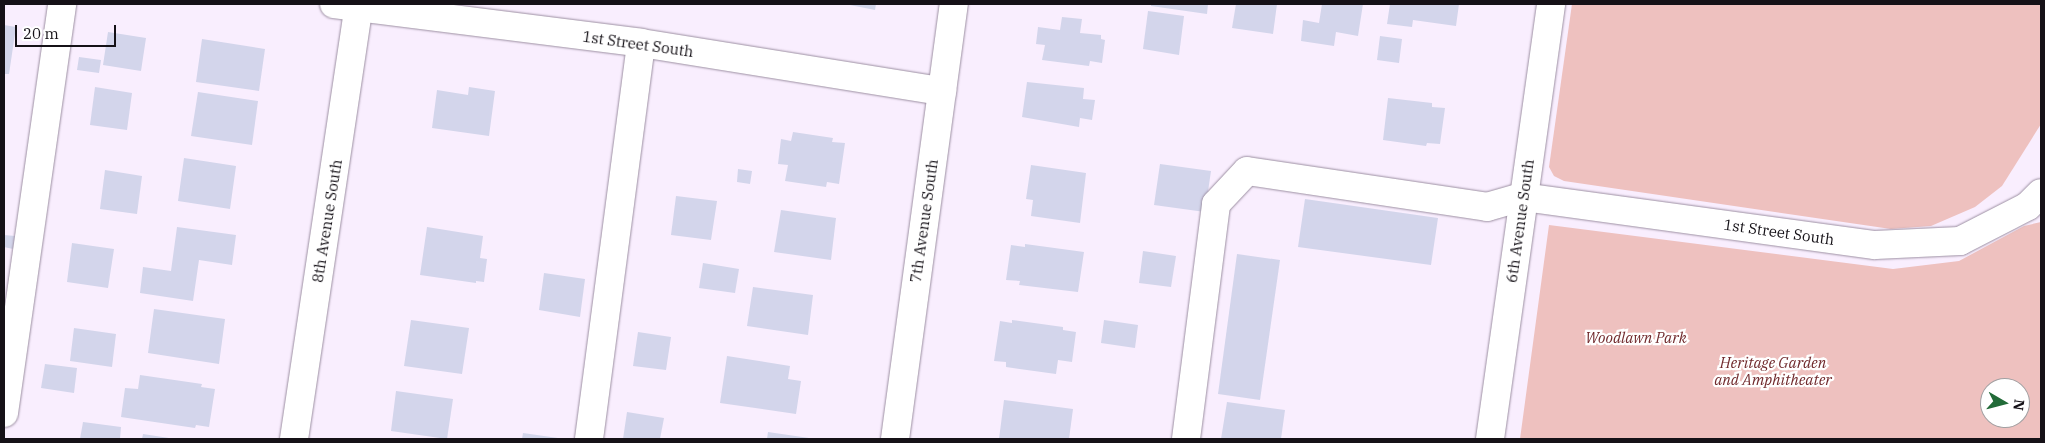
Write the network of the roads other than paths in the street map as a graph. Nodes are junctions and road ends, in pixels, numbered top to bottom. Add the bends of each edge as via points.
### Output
1 (62, 4) edge
2 (954, 4) edge
3 (1550, 4) edge
4 (351, 5) edge
5 (641, 43) junction
6 (942, 91) junction
7 (1523, 197) junction
8 (2037, 202) edge
9 (4, 413) edge
10 (294, 439) edge
11 (589, 439) edge
12 (896, 439) edge
13 (1186, 439) edge
14 (1490, 439) edge

1 - 9 street
2 - 6 street, 7th Avenue South
3 - 7 street, 6th Avenue South
4 - 5 street, 1st Street South
4 - 10 street, 8th Avenue South
5 - 6 street, 1st Street South
5 - 11 street
6 - 12 street, 7th Avenue South
7 - 8 street, 1st Street South via 1875,245 1960,241
7 - 13 street via 1487,207 1247,171 1216,204
7 - 14 street, 6th Avenue South

